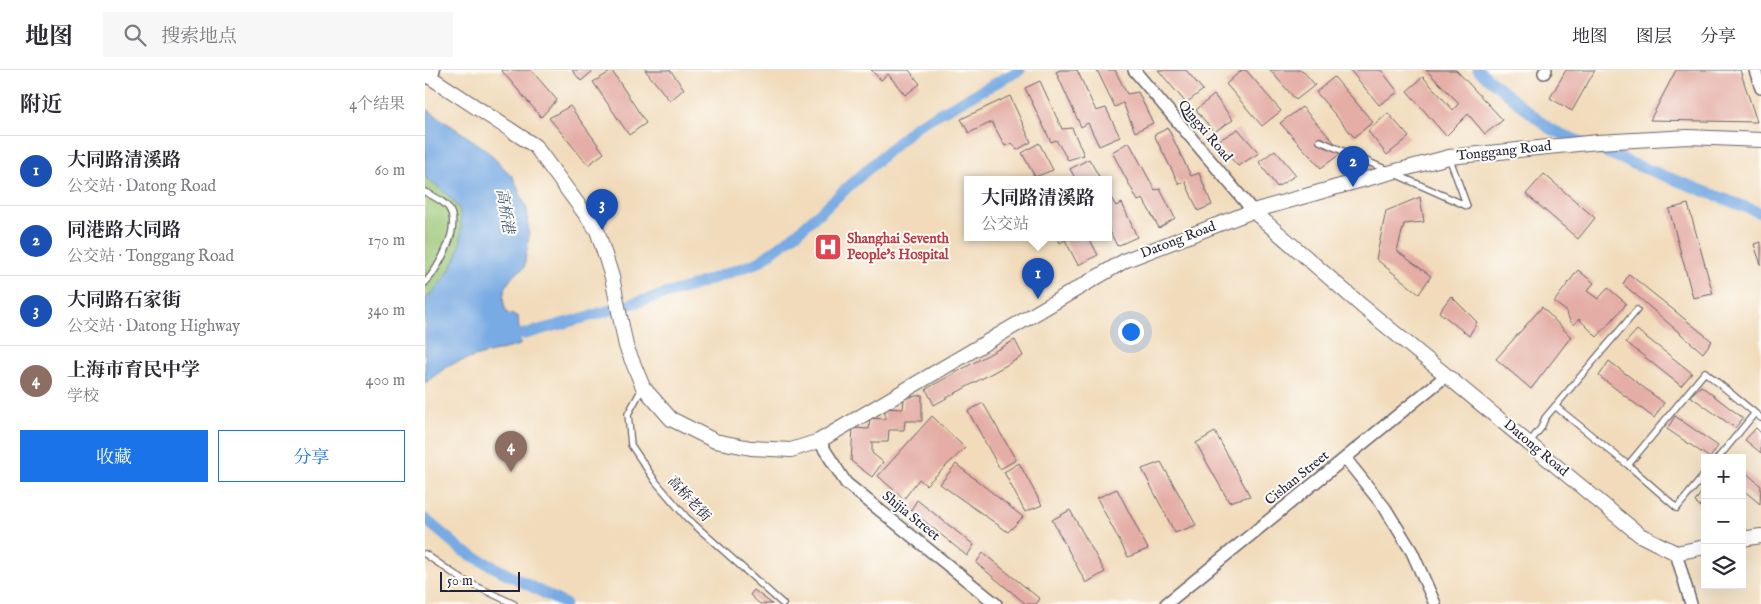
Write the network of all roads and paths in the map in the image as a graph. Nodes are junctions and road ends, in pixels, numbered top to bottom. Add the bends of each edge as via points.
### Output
1 (1134, 70) edge
2 (1755, 70) edge
3 (427, 74) edge
4 (1761, 88) edge
5 (1761, 140) edge
6 (1320, 141) dead end
7 (1449, 157) junction
8 (1391, 172) junction
9 (425, 192) edge
10 (1253, 211) junction
11 (425, 283) edge
12 (1637, 310) dead end
13 (1447, 375) junction
14 (643, 387) junction
15 (1555, 406) junction
16 (1755, 413) junction
17 (1761, 418) edge
18 (819, 441) junction
19 (1529, 442) junction
20 (1722, 454) edge
21 (1345, 458) junction
22 (1628, 465) junction
23 (1701, 479) edge
24 (1761, 536) edge
25 (1746, 538) edge
26 (1701, 548) edge
27 (1676, 553) junction
28 (425, 554) edge
29 (515, 604) edge
30 (783, 604) edge
31 (996, 604) edge
32 (1166, 604) edge
33 (1435, 604) edge
34 (1691, 604) edge

1 - 10 street, Qingxi Road
2 - 4 street
3 - 14 street, Datong Road via 535,146 597,230 612,277 626,346
5 - 7 street, Tonggang Road via 1688,137
6 - 8 lane
7 - 8 street, Tonggang Road
7 - 8 lane via 1467,206
8 - 10 street, Tonggang Road
9 - 11 lane via 448,207 453,226 442,258
10 - 13 street, Datong Road
10 - 18 street, Datong Road via 1126,260
12 - 15 lane
13 - 19 street, Datong Road
13 - 21 street, Cishan Street
14 - 18 street, Datong Road via 671,419 715,441 751,448 791,450
14 - 30 lane, 高桥老街 via 628,414 631,445 656,482 687,518
15 - 19 lane
15 - 22 lane
16 - 17 lane
16 - 20 lane
16 - 22 lane via 1705,372
18 - 31 street, Shijia Street via 846,484
19 - 27 street, Datong Road via 1640,535
21 - 32 street, Cishan Street
21 - 33 street via 1385,508 1412,552
22 - 23 lane via 1677,508
24 - 25 street
26 - 27 street
27 - 34 street
28 - 29 lane via 463,580

